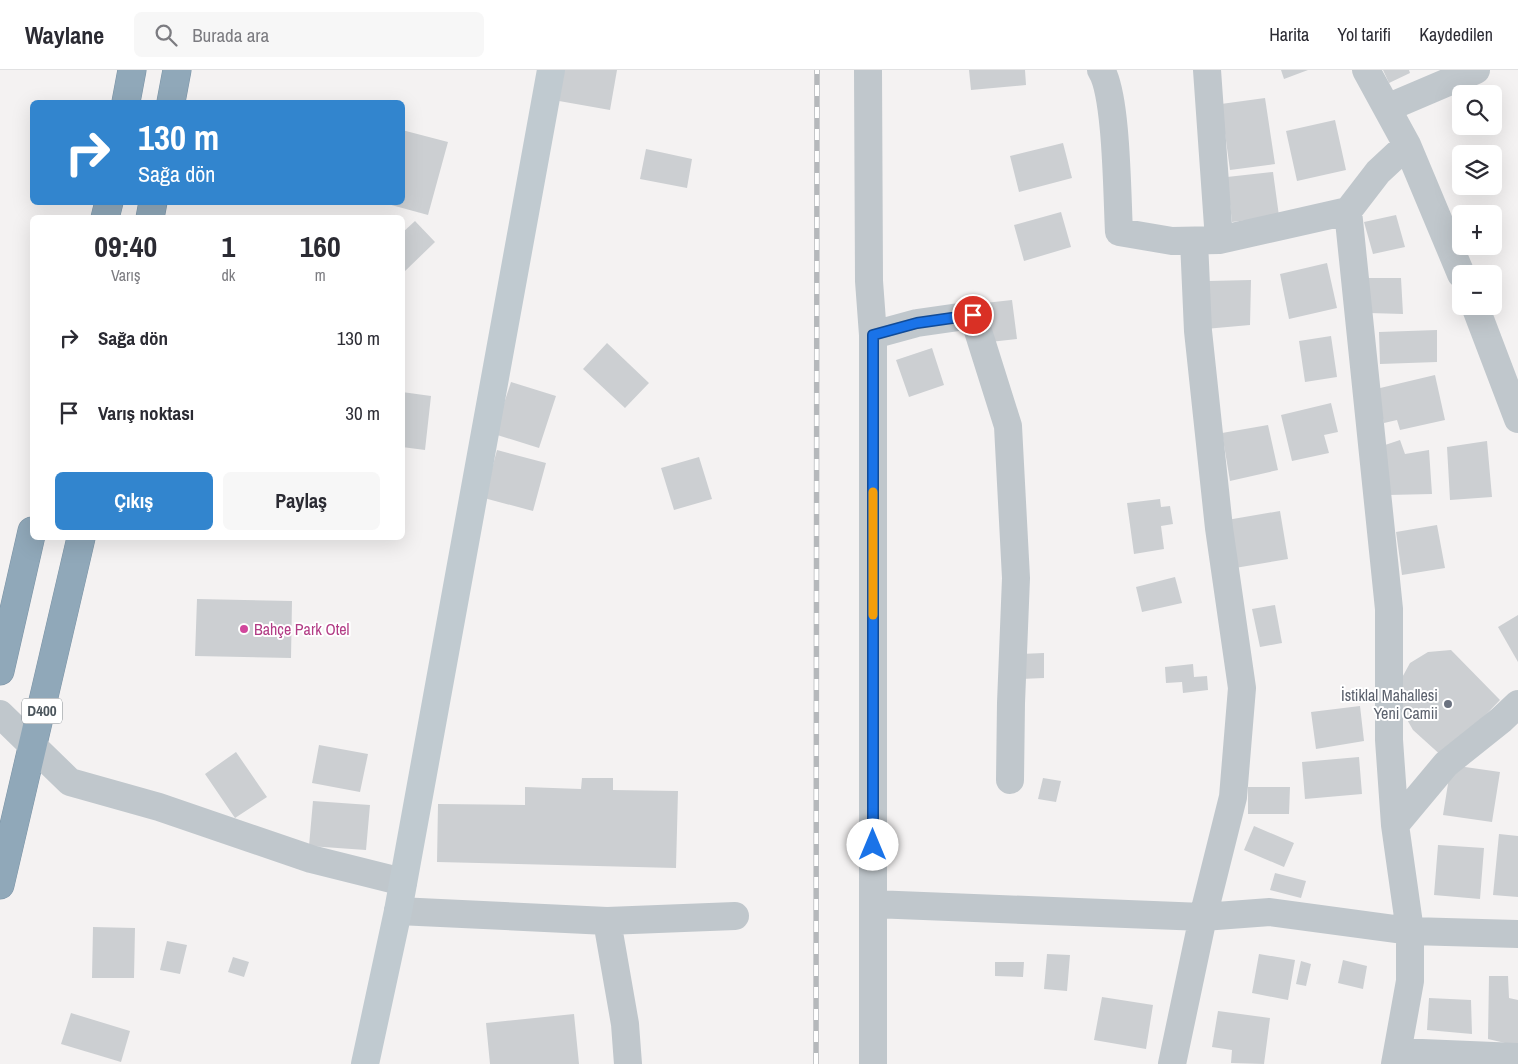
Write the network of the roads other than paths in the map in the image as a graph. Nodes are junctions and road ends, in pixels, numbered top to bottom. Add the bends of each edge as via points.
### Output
1 (132, 70) edge
2 (177, 70) edge
3 (552, 70) edge
4 (868, 70) edge
5 (1101, 70) edge
6 (1207, 70) edge
7 (1366, 70) edge
8 (1476, 70) edge
9 (126, 100) edge
10 (171, 100) edge
11 (1388, 108) junction
12 (1407, 145) junction
13 (1348, 212) junction
14 (1207, 240) junction
15 (1458, 265) edge
16 (1478, 315) edge
17 (873, 335) junction
18 (1518, 419) edge
19 (30, 540) edge
20 (81, 540) edge
21 (0, 671) edge
22 (0, 714) edge
23 (1512, 717) edge
24 (34, 745) junction
25 (1010, 780) dead end
26 (1396, 825) junction
27 (403, 882) junction
28 (0, 884) edge
29 (873, 904) junction
30 (398, 911) junction
31 (734, 916) dead end
32 (1203, 917) junction
33 (607, 921) junction
34 (1410, 931) junction
35 (1518, 934) edge
36 (1518, 1057) edge
37 (1396, 1058) edge
38 (365, 1064) edge
39 (628, 1064) edge
40 (873, 1064) edge
41 (1172, 1064) edge

1 - 9 highway
2 - 10 highway
3 - 27 street
4 - 17 street via 869,281
5 - 14 street via 1107,79 1114,132 1119,232 1172,241
6 - 14 street
7 - 11 street
8 - 11 street
11 - 12 street
12 - 13 street via 1378,172
12 - 15 street
13 - 14 street
13 - 26 street via 1389,609 1389,740
14 - 32 street via 1199,341 1219,528 1242,688 1233,797
16 - 18 street
17 - 25 street via 917,323 973,315 1008,426 1016,578
17 - 29 street
19 - 21 highway
20 - 24 highway, D400
22 - 24 street
23 - 26 street via 1446,764
24 - 27 street via 70,782 160,807 311,859
24 - 28 highway, D400
26 - 34 street
27 - 30 street
29 - 32 street
29 - 40 street
30 - 33 street
30 - 38 street
31 - 33 street
32 - 34 street via 1270,912
32 - 41 street
33 - 39 street via 625,1024
34 - 35 street
34 - 37 street via 1410,981
36 - 37 street

